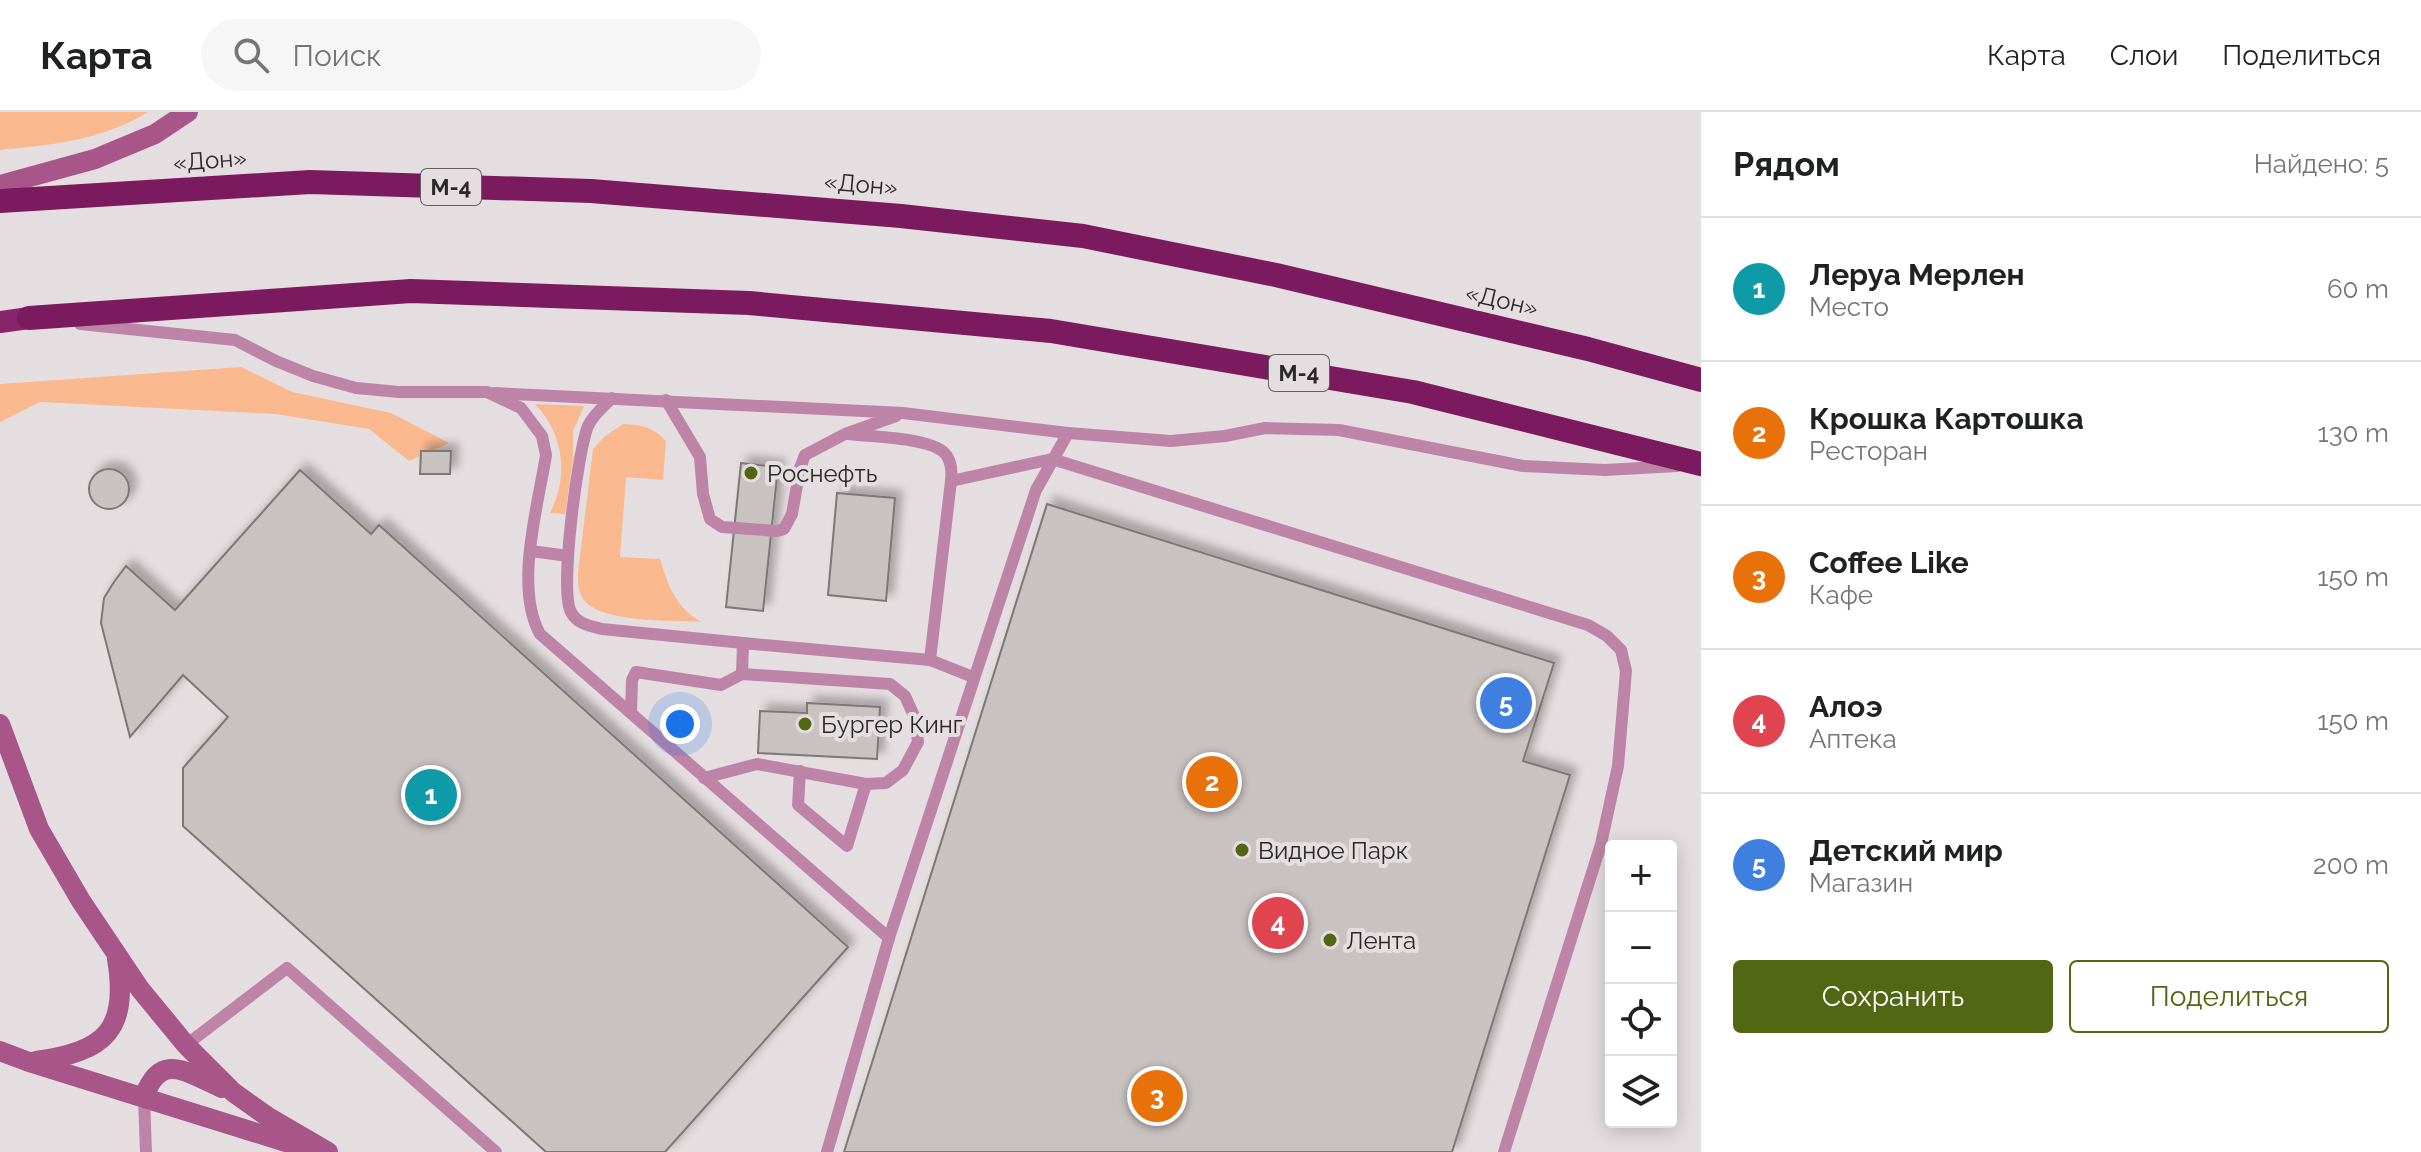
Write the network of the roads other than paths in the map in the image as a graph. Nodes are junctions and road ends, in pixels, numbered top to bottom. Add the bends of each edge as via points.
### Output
1 (188, 112) edge
2 (0, 185) edge
3 (0, 201) edge
4 (29, 318) junction
5 (0, 322) edge
6 (1701, 380) edge
7 (487, 392) junction
8 (612, 398) junction
9 (666, 400) junction
10 (903, 413) junction
11 (1068, 433) junction
12 (845, 434) junction
13 (1052, 459) junction
14 (1701, 465) edge
15 (951, 481) junction
16 (531, 551) junction
17 (568, 556) junction
18 (743, 643) junction
19 (930, 660) junction
20 (742, 674) junction
21 (973, 677) junction
22 (631, 713) junction
23 (0, 724) edge
24 (800, 771) junction
25 (704, 778) junction
26 (866, 784) junction
27 (889, 938) junction
28 (116, 953) junction
29 (186, 1045) junction
30 (0, 1051) edge
31 (29, 1062) junction
32 (233, 1092) junction
33 (144, 1097) junction
34 (146, 1152) edge
35 (319, 1152) edge
36 (328, 1152) edge
37 (496, 1152) edge
38 (827, 1152) edge
39 (1504, 1152) edge

1 - 2 main road via 155,134 95,159
3 - 6 highway, «Дон» / М-4 via 310,182 591,191 916,217 1083,236 1276,275
4 - 5 highway, М-4
4 - 7 lane via 235,340 288,366 356,388
4 - 14 highway, М-4 via 411,291 749,303 1051,331 1413,392
7 - 8 lane
7 - 16 lane via 521,408 542,436 546,455
8 - 9 lane
8 - 17 lane via 590,422 583,441
9 - 10 lane
9 - 12 lane via 700,457 706,510 722,527 784,529 792,514 801,461
10 - 11 lane
10 - 12 lane
11 - 13 lane
11 - 14 lane via 1171,441 1265,428 1339,430 1523,466 1605,470
12 - 15 lane via 930,444 947,454
13 - 15 lane
13 - 21 lane via 1036,490
13 - 39 lane via 1588,625 1621,650 1624,713 1601,844
15 - 19 lane
16 - 17 lane
16 - 22 lane via 531,619 540,634
17 - 18 lane via 570,612 582,624
18 - 19 lane
18 - 20 lane
19 - 21 lane
20 - 22 lane via 721,685 636,672
20 - 26 lane via 890,684 905,696 918,742 903,770 886,783
21 - 27 lane
22 - 25 lane
23 - 28 main road via 39,829
24 - 25 lane via 757,764
24 - 26 lane
24 - 26 lane via 798,805 847,846
25 - 27 lane
27 - 38 lane
28 - 29 main road
28 - 31 main road via 119,1006 101,1041 63,1058
29 - 32 main road
29 - 37 lane via 287,968
30 - 31 main road
31 - 33 main road
32 - 33 main road via 167,1069 150,1080
32 - 36 main road
33 - 34 lane
33 - 35 main road

